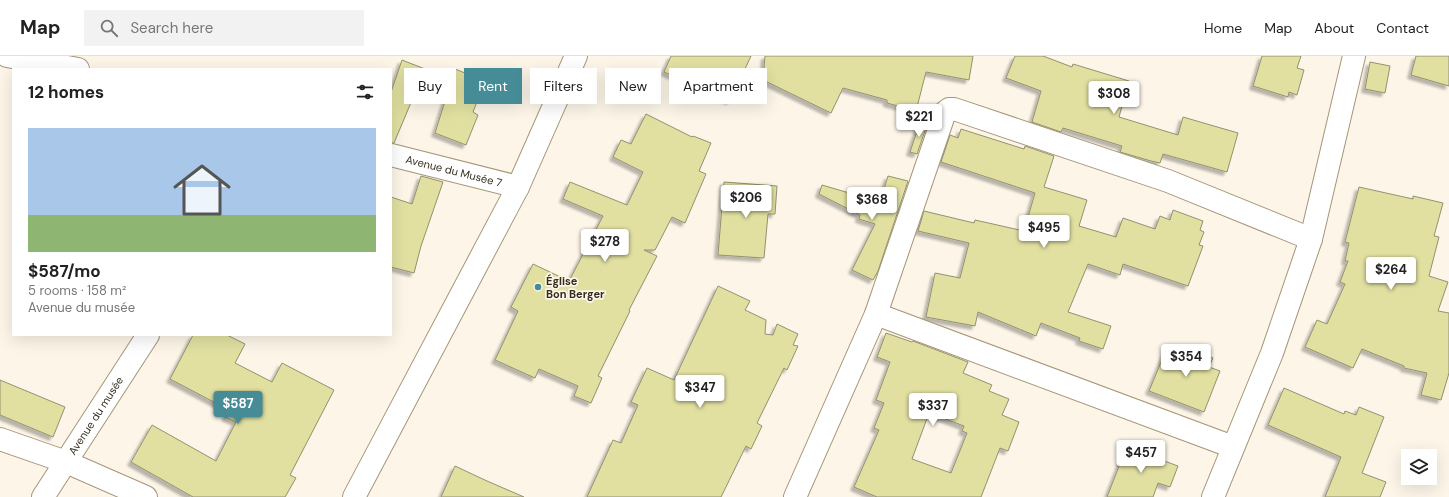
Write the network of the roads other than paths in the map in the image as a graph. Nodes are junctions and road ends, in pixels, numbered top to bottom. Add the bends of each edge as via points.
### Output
1 (7, 56) edge
2 (576, 56) edge
3 (1354, 56) edge
4 (73, 68) edge
5 (392, 155) edge
6 (518, 187) junction
7 (1311, 239) junction
8 (876, 314) junction
9 (147, 336) edge
10 (0, 439) edge
11 (1233, 447) junction
12 (66, 462) junction
13 (43, 497) edge
14 (146, 497) edge
15 (354, 497) edge
16 (796, 497) edge
17 (1213, 497) edge

1 - 4 street
2 - 6 street
3 - 7 street
5 - 6 street, Avenue du Musée 7
6 - 15 street
7 - 8 street via 1168,181 949,109 945,112
7 - 11 street via 1272,353
8 - 11 street
8 - 16 street
9 - 12 street, Avenue du musée
10 - 12 street
11 - 17 street
12 - 13 street, Avenue du musée
12 - 14 street

